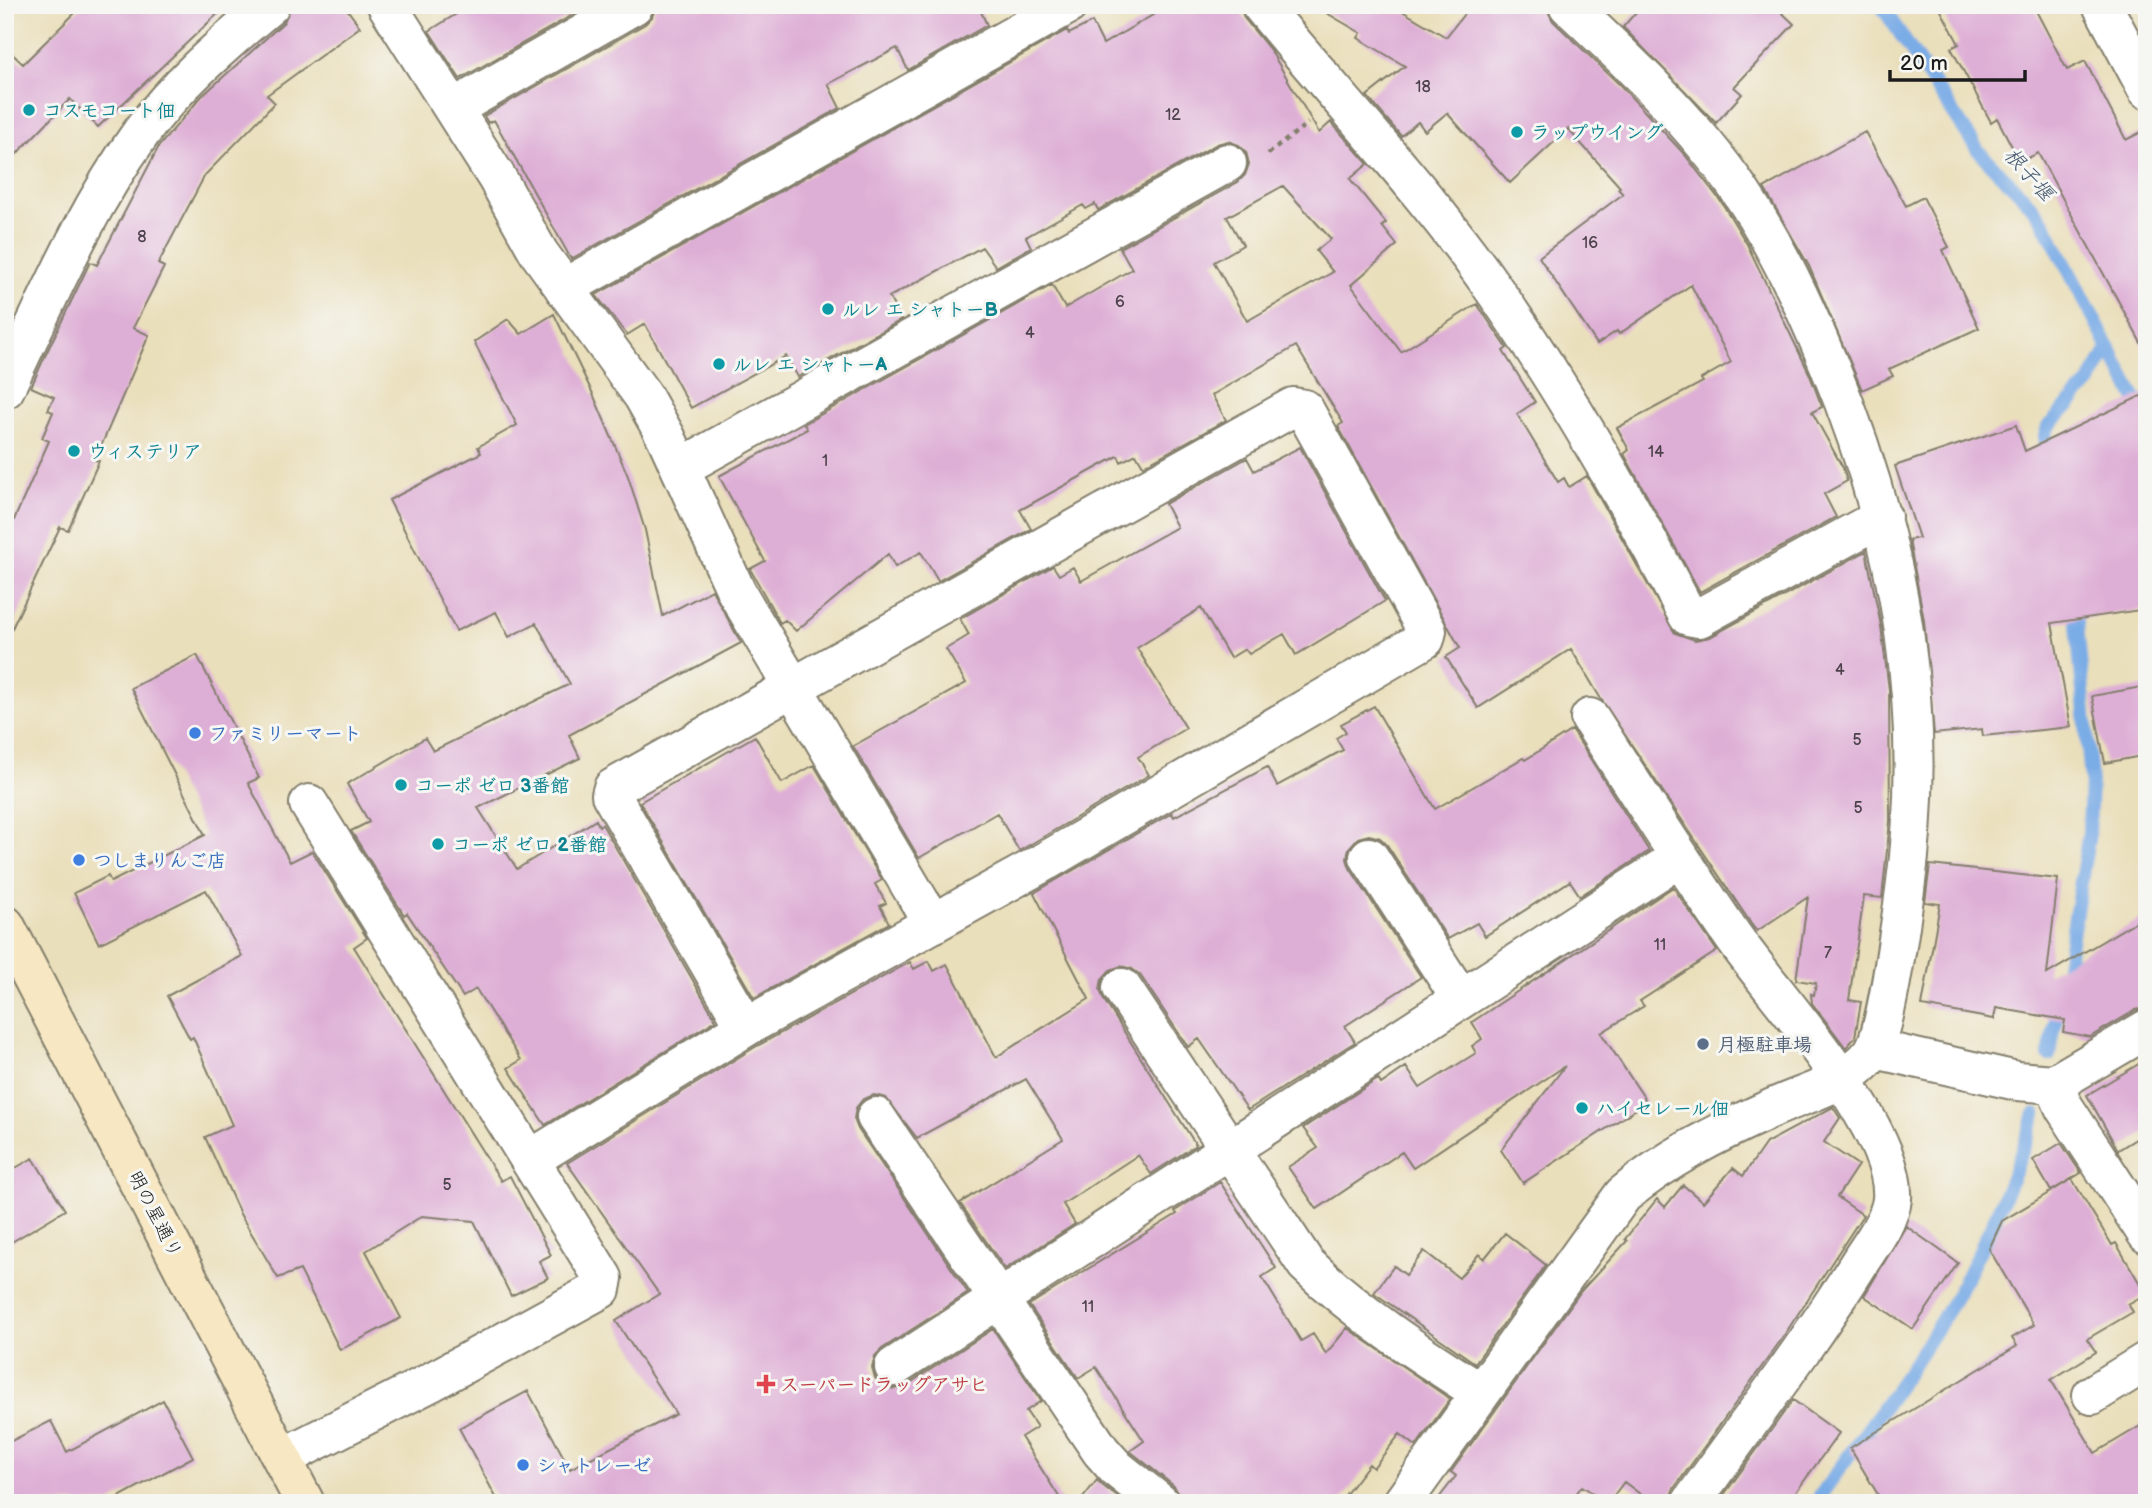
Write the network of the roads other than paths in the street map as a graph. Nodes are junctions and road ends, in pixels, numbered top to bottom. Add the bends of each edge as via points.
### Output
1 (270, 5) edge
2 (387, 5) edge
3 (634, 5) edge
4 (1068, 5) edge
5 (1261, 5) edge
6 (1568, 5) edge
7 (2102, 5) edge
8 (2147, 89) edge
9 (454, 108) junction
10 (1227, 163) road end
11 (564, 288) junction
12 (5, 389) edge
13 (680, 468) junction
14 (1882, 517) junction
15 (792, 686) junction
16 (1590, 718) dead end
17 (309, 803) dead end
18 (1680, 857) junction
19 (1369, 858) dead end
20 (933, 924) junction
21 (5, 925) edge
22 (1122, 988) dead end
23 (1461, 999) junction
24 (746, 1027) junction
25 (2147, 1029) edge
26 (1875, 1049) junction
27 (1844, 1080) junction
28 (2054, 1084) junction
29 (876, 1117) dead end
30 (1231, 1150) junction
31 (531, 1159) junction
32 (2147, 1234) edge
33 (1000, 1299) junction
34 (2147, 1361) edge
35 (894, 1367) dead end
36 (1482, 1393) junction
37 (2092, 1395) dead end
38 (282, 1458) junction
39 (305, 1503) edge
40 (1160, 1503) edge
41 (1402, 1503) edge
42 (1691, 1503) edge

1 - 12 street via 206,61 142,132 76,237
2 - 9 street
3 - 9 street
4 - 11 street
5 - 14 street via 1489,281 1611,469 1688,616 1699,618
6 - 14 street via 1703,142 1771,238 1842,395
7 - 8 street
9 - 11 street
10 - 13 street
11 - 13 street via 643,396
13 - 15 street via 737,593
14 - 26 street via 1905,632 1915,740 1909,863
15 - 20 street
15 - 20 street via 1293,407 1304,409 1427,631 1425,639
15 - 24 street via 613,788 611,795
16 - 18 street
17 - 31 street
18 - 23 street
18 - 27 street via 1733,937
19 - 23 street
20 - 24 street
21 - 38 street, 明の星通り
22 - 30 street
23 - 30 street
24 - 31 street
25 - 28 street
26 - 27 street
26 - 28 street via 2017,1081
27 - 36 street via 1726,1129 1648,1174 1623,1195
27 - 42 street via 1883,1155 1892,1183 1892,1202 1846,1284
28 - 32 street via 2064,1107
29 - 33 street
30 - 33 street
30 - 36 street via 1306,1264 1330,1287
31 - 38 street via 603,1278 601,1289
33 - 35 street
33 - 40 street via 1101,1451
34 - 37 street
36 - 41 street
38 - 39 street, 明の星通り

